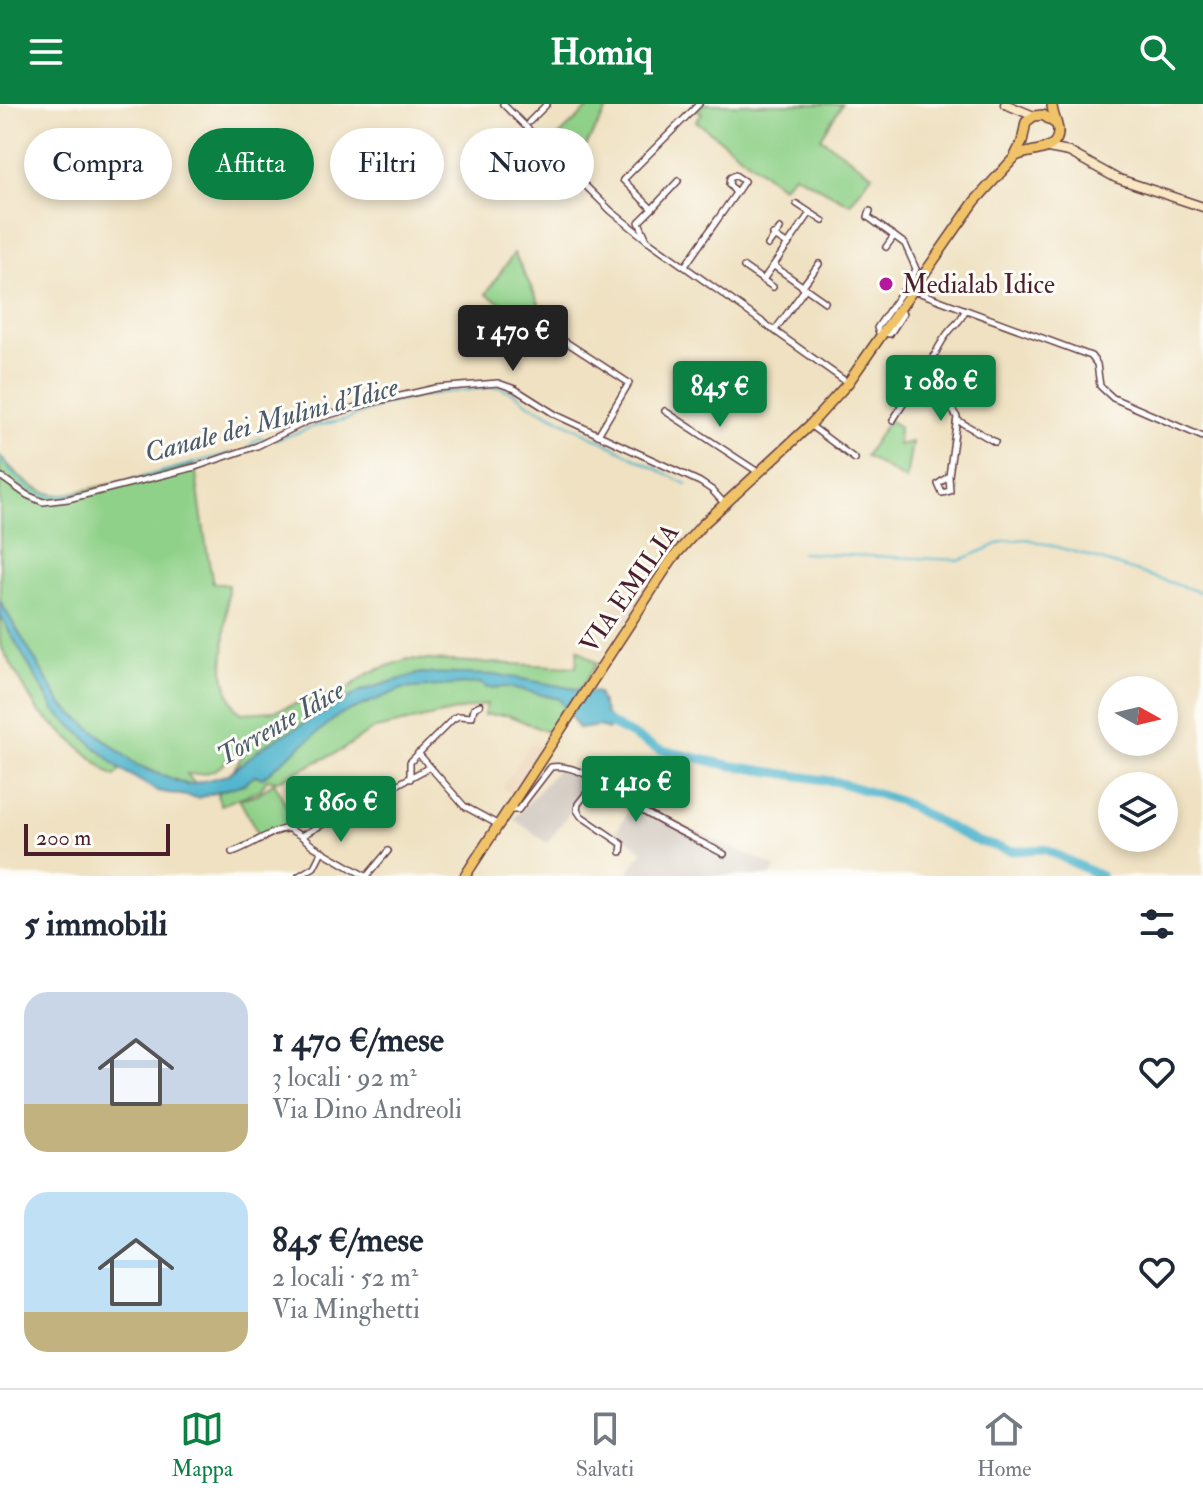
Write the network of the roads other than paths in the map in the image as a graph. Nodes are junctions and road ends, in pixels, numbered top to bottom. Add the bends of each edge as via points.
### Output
1 (503, 104) edge
2 (547, 104) edge
3 (1006, 104) edge
4 (1050, 104) edge
5 (699, 105) edge
6 (1036, 115) junction
7 (529, 122) dead end
8 (1057, 128) junction
9 (1024, 132) junction
10 (1048, 148) junction
11 (1037, 149) junction
12 (1069, 152) junction
13 (1014, 158) junction
14 (678, 181) dead end
15 (736, 193) dead end
16 (797, 204) dead end
17 (1203, 207) edge
18 (652, 209) junction
19 (870, 211) dead end
20 (810, 213) junction
21 (823, 221) dead end
22 (780, 229) dead end
23 (774, 236) junction
24 (894, 236) junction
25 (647, 240) junction
26 (768, 245) dead end
27 (788, 245) junction
28 (886, 247) dead end
29 (819, 264) dead end
30 (685, 266) junction
31 (774, 266) junction
32 (915, 266) junction
33 (928, 266) junction
34 (744, 267) dead end
35 (763, 280) junction
36 (773, 287) dead end
37 (804, 288) junction
38 (911, 288) junction
39 (825, 302) dead end
40 (965, 311) junction
41 (775, 330) junction
42 (883, 336) junction
43 (566, 342) dead end
44 (926, 377) junction
45 (848, 383) junction
46 (665, 411) dead end
47 (893, 420) dead end
48 (957, 420) junction
49 (810, 425) junction
50 (598, 435) junction
51 (1203, 437) edge
52 (995, 442) dead end
53 (855, 459) dead end
54 (759, 472) junction
55 (0, 476) edge
56 (949, 476) dead end
57 (725, 504) junction
58 (480, 705) dead end
59 (418, 753) junction
60 (430, 767) junction
61 (410, 779) junction
62 (596, 781) junction
63 (525, 801) junction
64 (510, 806) junction
65 (498, 825) junction
66 (301, 836) junction
67 (322, 851) junction
68 (388, 851) dead end
69 (232, 852) dead end
70 (621, 852) dead end
71 (724, 854) dead end
72 (299, 876) edge
73 (366, 876) edge
74 (465, 876) edge

1 - 25 street
2 - 7 street
3 - 6 street
3 - 9 street
4 - 6 main road, VIA EMILIA
4 - 8 main road, VIA EMILIA
5 - 18 street via 623,180
6 - 8 main road via 1050,118
6 - 9 main road, VIA EMILIA
8 - 10 main road
8 - 12 street
9 - 11 main road via 1028,145
9 - 13 main road, VIA EMILIA
10 - 11 main road, VIA EMILIA
10 - 12 street
11 - 13 main road, VIA EMILIA
12 - 17 street via 1116,178
13 - 33 main road, VIA EMILIA via 986,186
14 - 18 street
15 - 30 street
16 - 20 street
18 - 25 street via 639,222
19 - 24 street via 868,217
20 - 21 street
20 - 27 street
22 - 23 street
23 - 26 street
23 - 27 street
24 - 28 street
24 - 32 street via 907,246
25 - 30 street
27 - 31 street
29 - 37 street
30 - 41 street
31 - 35 street
31 - 37 street
32 - 33 street
32 - 38 street, VIA EMILIA
33 - 38 main road, VIA EMILIA
34 - 35 street
35 - 36 street
37 - 39 street
37 - 41 street
38 - 40 street
38 - 42 main road, VIA EMILIA
38 - 42 street, VIA EMILIA via 901,293 877,328
40 - 44 street
40 - 51 street via 1091,356 1100,386 1113,398
41 - 45 street
42 - 45 main road, VIA EMILIA
43 - 50 street via 629,383
44 - 47 street
44 - 48 street via 924,393 953,411
45 - 49 main road, VIA EMILIA
46 - 54 street
48 - 52 street
48 - 56 street
49 - 53 street
49 - 54 main road, VIA EMILIA
50 - 55 street via 498,383 436,388 374,402 308,421 195,467 52,503 27,495
50 - 57 street via 700,482
54 - 57 main road, VIA EMILIA
57 - 64 main road, VIA EMILIA via 672,559
58 - 59 street via 472,717 453,719
59 - 60 street
59 - 61 street via 410,762
60 - 61 street
60 - 65 street via 464,806
61 - 66 street
62 - 63 street, VIA EMILIA via 553,767
62 - 70 street via 577,810 622,844
62 - 71 street, VIA EMILIA
63 - 64 street
63 - 64 street, VIA EMILIA via 518,810
64 - 65 main road, VIA EMILIA
65 - 74 main road, VIA EMILIA
66 - 67 street
66 - 69 street via 290,829 279,831
67 - 72 street via 314,867
67 - 73 street
68 - 73 street

